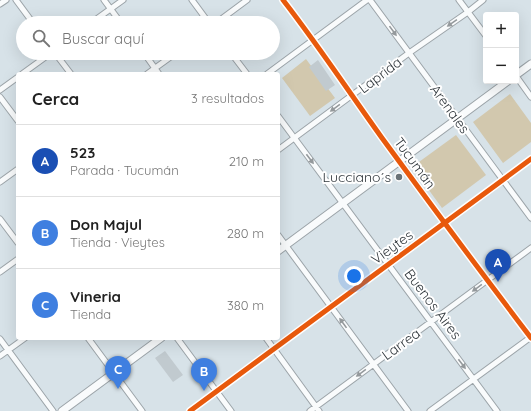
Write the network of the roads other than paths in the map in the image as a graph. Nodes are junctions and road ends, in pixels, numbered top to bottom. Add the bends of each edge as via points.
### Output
1 (6, 0) edge
2 (16, 0) edge
3 (104, 0) edge
4 (122, 0) edge
5 (192, 0) edge
6 (247, 0) edge
7 (284, 0) edge
8 (369, 0) edge
9 (459, 0) edge
10 (483, 0) edge
11 (0, 4) edge
12 (111, 9) junction
13 (468, 12) junction
14 (28, 16) edge
15 (102, 16) edge
16 (116, 16) edge
17 (204, 16) edge
18 (225, 16) edge
19 (483, 32) edge
20 (313, 40) junction
21 (409, 53) junction
22 (41, 60) edge
23 (60, 60) edge
24 (149, 60) edge
25 (166, 60) edge
26 (236, 60) edge
27 (531, 64) edge
28 (155, 68) junction
29 (25, 72) edge
30 (69, 72) edge
31 (150, 72) edge
32 (158, 72) edge
33 (245, 72) edge
34 (270, 72) edge
35 (519, 74) edge
36 (16, 78) edge
37 (519, 80) edge
38 (504, 84) edge
39 (0, 90) edge
40 (352, 96) junction
41 (0, 97) edge
42 (531, 97) edge
43 (16, 118) edge
44 (457, 118) junction
45 (280, 119) edge
46 (294, 138) junction
47 (280, 148) edge
48 (531, 159) edge
49 (399, 162) junction
50 (16, 170) edge
51 (503, 180) junction
52 (0, 182) edge
53 (343, 203) junction
54 (531, 218) edge
55 (0, 219) edge
56 (445, 223) junction
57 (280, 238) edge
58 (16, 240) edge
59 (286, 246) junction
60 (531, 248) edge
61 (280, 250) edge
62 (16, 260) edge
63 (388, 264) junction
64 (0, 272) edge
65 (487, 280) junction
66 (331, 307) junction
67 (430, 322) junction
68 (531, 337) edge
69 (0, 339) edge
70 (21, 340) edge
71 (89, 340) edge
72 (158, 340) edge
73 (178, 340) edge
74 (267, 340) edge
75 (274, 349) junction
76 (8, 350) junction
77 (0, 356) edge
78 (373, 364) junction
79 (114, 373) junction
80 (474, 379) junction
81 (216, 391) junction
82 (318, 409) edge
83 (53, 411) edge
84 (62, 411) edge
85 (142, 411) edge
86 (190, 411) edge
87 (231, 411) edge
88 (310, 411) edge
89 (408, 411) edge
90 (430, 411) edge
91 (497, 411) edge

1 - 11 street
2 - 14 street
3 - 12 street
4 - 12 street
5 - 17 street
6 - 18 street
7 - 20 street, Tucumán
8 - 20 street
8 -> 21 street, Arenales
9 - 13 street
10 - 13 street, Laprida
12 - 15 street
12 - 16 street
13 - 19 street
13 -> 21 street, Laprida
20 - 34 street
20 - 40 street, Tucumán
21 - 40 street, Laprida
21 - 44 street, Arenales
22 - 29 street
23 - 30 street
24 - 28 street
25 - 28 street
26 - 33 street
27 - 35 main road
28 - 31 street
28 - 32 street
36 - 39 street
37 - 42 street
38 - 44 main road
40 -> 46 street, Laprida
40 - 49 street, Tucumán
41 - 43 street
44 - 49 main road
44 - 51 street, Arenales
45 - 46 street, Buenos Aires
46 - 47 street, Laprida
46 -> 53 street, Buenos Aires
48 - 51 street, Vieytes
49 - 53 main road
49 - 56 street, Tucumán
50 - 52 street
51 - 54 street, Arenales
51 - 56 street, Vieytes
53 - 59 main road
53 - 63 street, Buenos Aires
55 - 58 street
56 - 63 street, Vieytes
56 - 65 street, Tucumán
57 - 59 street
59 - 61 main road
59 - 66 street
60 - 65 street, Larrea
62 - 64 street
63 - 66 street, Vieytes
63 - 67 street, Buenos Aires
65 -> 67 street, Larrea
65 - 68 street, Tucumán
66 - 75 street, Vieytes
78 -> 66 street
67 - 78 street, Larrea
67 -> 80 street, Buenos Aires
68 - 80 street
69 - 76 street
70 - 76 street
71 - 79 street
72 - 79 main road
73 - 81 street
74 - 75 street
75 - 81 street, Vieytes
75 - 82 street
76 - 77 street
76 - 83 street
78 -> 82 street, Larrea
78 - 89 street
79 - 84 main road
79 - 85 street
80 - 90 street
80 - 91 street, Buenos Aires
81 - 86 street, Vieytes
81 - 87 street
82 - 88 street, Larrea

